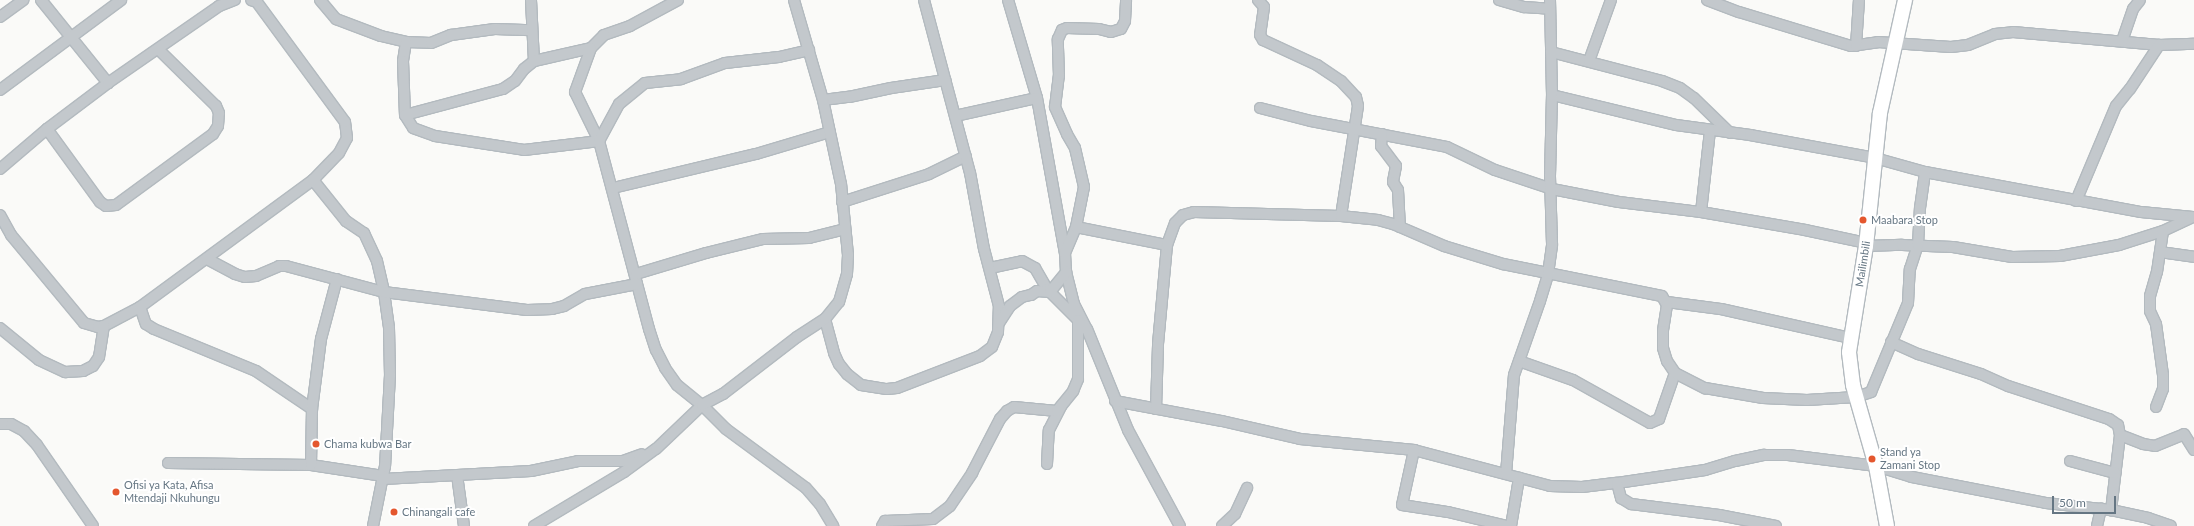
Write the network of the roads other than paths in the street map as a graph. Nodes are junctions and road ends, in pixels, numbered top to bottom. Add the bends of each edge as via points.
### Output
1 (23, 0) edge
2 (41, 0) edge
3 (121, 0) edge
4 (236, 0) edge
5 (251, 0) edge
6 (320, 0) edge
7 (531, 0) edge
8 (678, 0) edge
9 (794, 0) edge
10 (924, 0) edge
11 (1008, 0) edge
12 (1126, 0) edge
13 (1258, 0) edge
14 (1499, 0) edge
15 (1611, 0) edge
16 (1708, 0) edge
17 (1859, 0) edge
18 (1905, 0) edge
19 (2140, 0) edge
20 (1550, 4) edge
21 (0, 17) edge
22 (532, 30) junction
23 (70, 37) junction
24 (2122, 41) junction
25 (2192, 41) edge
26 (406, 42) junction
27 (1894, 43) junction
28 (2158, 45) junction
29 (1856, 46) junction
30 (591, 48) junction
31 (158, 49) junction
32 (809, 50) junction
33 (1551, 52) junction
34 (534, 61) junction
35 (1588, 61) junction
36 (945, 80) junction
37 (108, 83) junction
38 (0, 90) edge
39 (1552, 95) junction
40 (1037, 98) junction
41 (822, 100) junction
42 (1260, 108) dead end
43 (405, 115) junction
44 (955, 116) junction
45 (47, 129) junction
46 (1355, 129) junction
47 (1710, 130) junction
48 (830, 132) junction
49 (1730, 133) junction
50 (1382, 134) junction
51 (599, 140) junction
52 (966, 156) junction
53 (1875, 158) junction
54 (0, 169) edge
55 (1925, 172) junction
56 (313, 180) junction
57 (613, 188) junction
58 (1552, 189) junction
59 (2076, 201) junction
60 (842, 202) junction
61 (1700, 212) junction
62 (0, 216) edge
63 (1342, 216) junction
64 (2193, 217) edge
65 (1076, 227) junction
66 (1400, 227) junction
67 (845, 228) junction
68 (2163, 231) junction
69 (1866, 244) junction
70 (1167, 245) junction
71 (1918, 245) junction
72 (2160, 252) junction
73 (1065, 254) junction
74 (2194, 257) edge
75 (207, 259) junction
76 (990, 268) junction
77 (1066, 272) junction
78 (1548, 274) junction
79 (337, 279) junction
80 (636, 279) junction
81 (384, 292) junction
82 (1050, 292) junction
83 (1667, 302) junction
84 (140, 307) junction
85 (825, 319) junction
86 (1078, 320) junction
87 (998, 325) junction
88 (104, 326) junction
89 (0, 328) edge
90 (1087, 329) junction
91 (1851, 338) junction
92 (1890, 342) junction
93 (1519, 361) junction
94 (1675, 373) junction
95 (1856, 397) junction
96 (1115, 401) junction
97 (1063, 402) junction
98 (702, 405) junction
99 (2156, 407) dead end
100 (1156, 408) junction
101 (312, 409) junction
102 (0, 424) edge
103 (2120, 435) junction
104 (656, 449) junction
105 (1414, 450) junction
106 (2194, 450) edge
107 (2070, 461) dead end
108 (168, 463) dead end
109 (1048, 464) dead end
110 (311, 465) junction
111 (1876, 466) junction
112 (1506, 474) junction
113 (2115, 474) junction
114 (457, 475) junction
115 (383, 478) junction
116 (1520, 478) junction
117 (1617, 484) junction
118 (1246, 488) dead end
119 (2101, 508) junction
120 (2111, 510) junction
121 (93, 526) edge
122 (373, 526) edge
123 (464, 526) edge
124 (534, 526) edge
125 (833, 526) edge
126 (882, 526) edge
127 (1180, 526) edge
128 (1222, 526) edge
129 (1507, 526) edge
130 (1511, 526) edge
131 (1776, 526) edge
132 (1887, 526) edge
133 (2097, 526) edge
134 (2171, 526) edge

1 - 21 street
2 - 23 street
3 - 23 street
4 - 31 street via 219,6
5 - 56 street via 257,2 345,122 347,138 339,153
6 - 26 street via 336,19 381,36
7 - 22 street
8 - 30 street via 630,26 608,33
9 - 32 street via 799,24
10 - 36 street
11 - 40 street
12 - 65 street via 1125,21 1121,29 1110,32 1066,28 1062,30 1058,39 1060,76 1055,107 1075,148 1084,188
13 - 46 street via 1264,7 1261,38 1317,65 1341,81 1356,97 1358,106
14 - 20 street via 1524,7
15 - 35 street
16 - 29 street via 1836,43
17 - 29 street
18 - 27 street, Mailimbili
19 - 24 street via 2133,9
20 - 33 street
22 - 26 street via 495,29 451,34 431,43
22 - 34 street
23 - 37 street
23 - 38 street
24 - 27 street via 2013,32 1995,34 1968,45 1951,47
24 - 28 street
25 - 28 street
26 - 43 street via 403,61
27 - 29 street via 1878,42
27 - 53 street, Mailimbili via 1880,114
28 - 59 street via 2116,106
30 - 34 street
30 - 51 street via 575,92
31 - 37 street
31 - 45 street via 216,106 219,113 218,126 213,134 116,205 106,206 100,202
32 - 41 street
32 - 51 street via 779,57 725,63 681,79 645,83 619,104
33 - 35 street
33 - 39 street
34 - 43 street via 515,81 503,89
35 - 49 street via 1680,88
36 - 41 street
36 - 44 street
37 - 45 street
39 - 47 street via 1654,120
39 - 58 street
40 - 44 street
40 - 73 street
41 - 48 street
42 - 46 street
43 - 51 street via 413,128 425,134 524,150
44 - 52 street
45 - 54 street
46 - 50 street
46 - 63 street
47 - 49 street
47 - 61 street
48 - 57 street via 756,154
48 - 60 street via 841,184
49 - 53 street
50 - 58 street via 1447,147 1495,170
50 - 66 street via 1381,146 1396,166 1393,182 1398,190
51 - 57 street
52 - 60 street via 929,174
52 - 76 street
53 - 55 street
53 - 69 street, Mailimbili
55 - 59 street
55 - 71 street
56 - 75 street
56 - 81 street via 346,221 364,233 377,261
57 - 80 street
58 - 61 street via 1619,202
58 - 78 street via 1552,244
59 - 64 street
60 - 67 street
61 - 69 street
62 - 88 street via 11,235 84,323 98,328
63 - 66 street via 1378,220
63 - 70 street via 1194,212 1183,215 1175,223
64 - 68 street
65 - 70 street
65 - 73 street
66 - 78 street via 1466,253
67 - 80 street via 809,238 763,239 706,252
67 - 85 street via 847,274 839,302
68 - 71 street via 2119,244 2060,256 2012,257 1953,247
68 - 72 street
69 - 71 street
69 - 91 street, Mailimbili
70 - 100 street via 1158,344
71 - 92 street via 1910,269 1908,303
72 - 74 street
72 - 99 street via 2150,296 2150,311 2156,324 2163,375 2163,388
73 - 77 street
75 - 79 street via 246,277 286,266
75 - 84 street
76 - 82 street via 1022,261 1035,268
76 - 87 street via 999,306
77 - 82 street
77 - 90 street via 1074,304
78 - 83 street via 1662,296
78 - 93 street
79 - 81 street
79 - 101 street via 322,340
80 - 81 street via 585,294 564,306 542,311
80 - 98 street via 656,350 665,368 677,384
81 - 115 street via 390,328 390,376
82 - 86 street
82 - 87 street via 1037,291 1022,297 1010,306
83 - 91 street via 1721,310
83 - 94 street via 1663,348 1667,361
84 - 88 street
84 - 101 street via 146,324 154,329 256,371
85 - 87 street via 834,353 847,374 861,385 887,389 897,388 980,356 992,348
85 - 98 street via 797,337 723,394
86 - 90 street
86 - 97 street via 1078,379
88 - 89 street via 99,357 93,366 82,371 65,372 39,360
90 - 96 street
91 - 95 street, Mailimbili via 1849,352 1852,385
92 - 95 street via 1871,392
92 - 103 street via 2008,386 2109,419 2118,425
93 - 94 street via 1573,380 1650,423 1659,419
93 - 112 street via 1513,382
94 - 95 street via 1705,388 1763,398 1807,400
95 - 111 street, Mailimbili
96 - 100 street
96 - 127 street via 1143,461
97 - 109 street via 1049,430
97 - 126 street via 1057,410 1014,407 1007,411 950,506 933,519 885,521
98 - 104 street
98 - 125 street via 726,429 806,488 820,504
100 - 105 street via 1300,438
101 - 110 street
102 - 121 street via 11,424 24,431 37,445
103 - 106 street via 2155,446 2184,434
103 - 113 street
104 - 114 street via 623,461 578,461 531,471
104 - 124 street via 617,476
105 - 112 street
105 - 129 street via 1402,505 1448,512
107 - 113 street
108 - 110 street
110 - 115 street
111 - 117 street via 1788,455 1764,455 1705,470
111 - 119 street via 1912,477 2038,501
111 - 132 street, Mailimbili
112 - 116 street
113 - 120 street
114 - 115 street
114 - 123 street
115 - 122 street
116 - 117 street via 1550,486
116 - 130 street
117 - 131 street via 1621,498 1631,504
118 - 128 street via 1235,514
119 - 120 street
119 - 133 street
120 - 134 street

